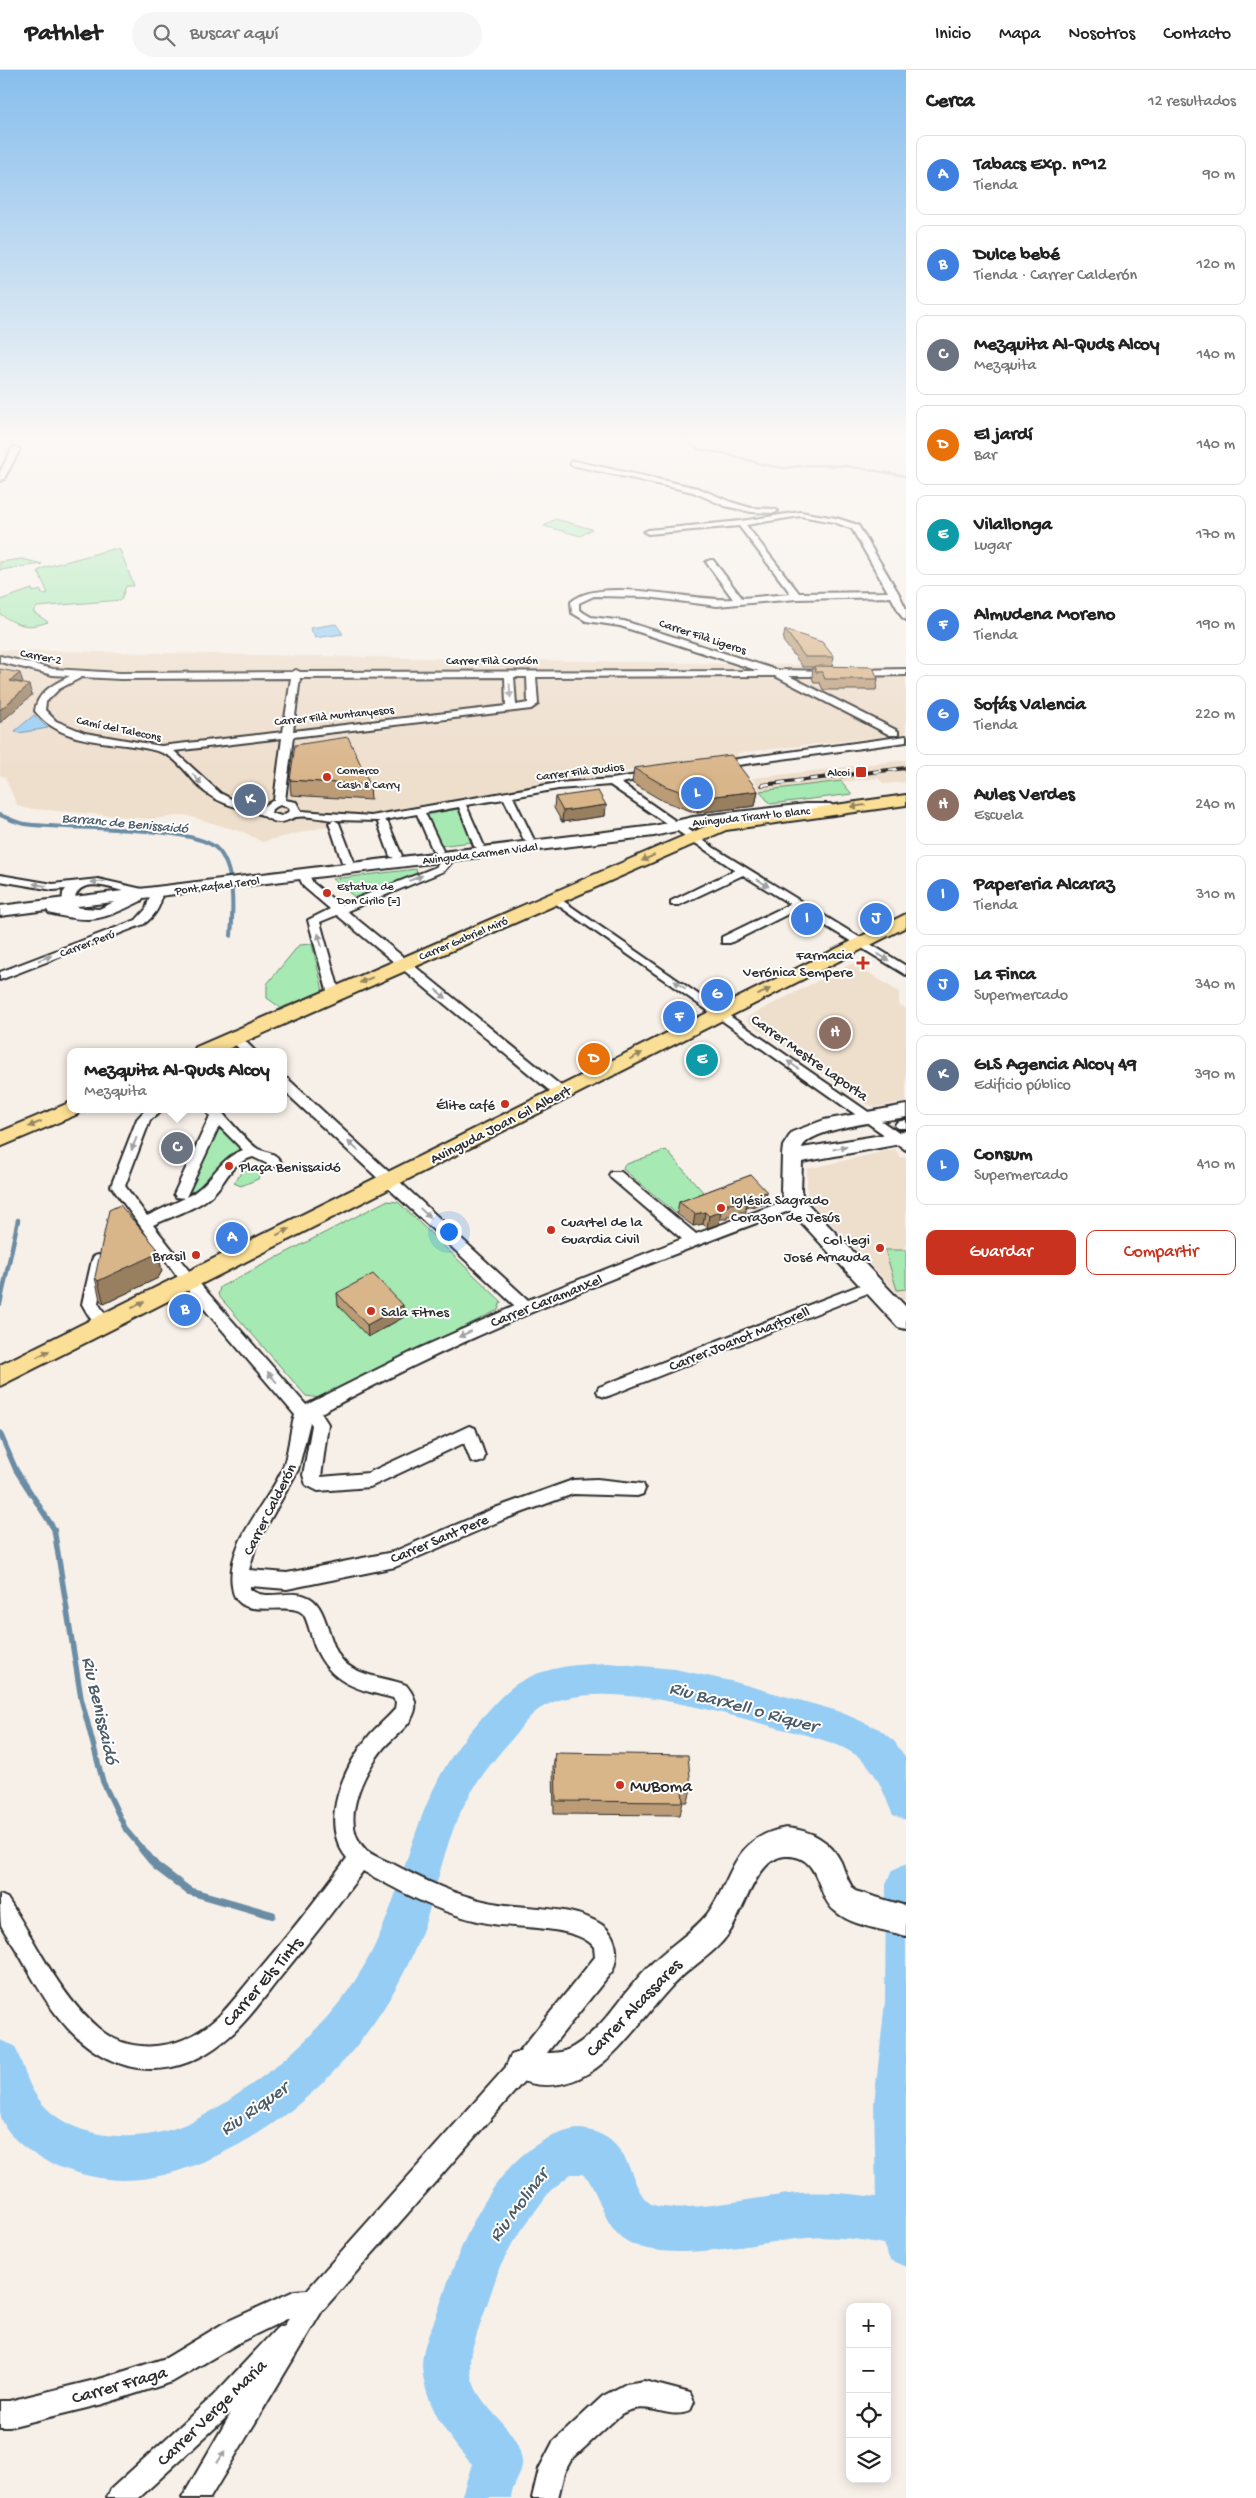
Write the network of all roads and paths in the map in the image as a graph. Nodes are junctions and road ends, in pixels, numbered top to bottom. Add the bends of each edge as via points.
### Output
1 (762, 550) edge
2 (869, 550) edge
3 (710, 562) dead end
4 (895, 594) junction
5 (797, 596) junction
6 (740, 602) junction
7 (906, 617) edge
8 (0, 659) edge
9 (906, 672) edge
10 (296, 673) junction
11 (509, 673) junction
12 (530, 673) junction
13 (776, 673) junction
14 (78, 675) junction
15 (511, 708) junction
16 (290, 733) junction
17 (901, 737) edge
18 (161, 749) junction
19 (703, 766) edge
20 (666, 772) edge
21 (612, 782) junction
22 (509, 799) dead end
23 (906, 800) edge
24 (279, 802) junction
25 (463, 808) dead end
26 (830, 810) junction
27 (264, 811) junction
28 (294, 814) junction
29 (422, 815) dead end
30 (334, 823) dead end
31 (383, 823) dead end
32 (673, 825) junction
33 (692, 839) junction
34 (529, 840) dead end
35 (479, 846) dead end
36 (444, 854) junction
37 (396, 856) dead end
38 (348, 862) dead end
39 (743, 871) junction
40 (304, 875) junction
41 (287, 877) joint
42 (0, 878) edge
43 (74, 892) junction
44 (151, 892) junction
45 (118, 896) junction
46 (556, 899) junction
47 (676, 903) dead end
48 (798, 905) junction
49 (339, 910) junction
50 (0, 911) edge
51 (79, 913) junction
52 (0, 917) edge
53 (906, 920) edge
54 (726, 940) dead end
55 (861, 943) junction
56 (404, 964) junction
57 (906, 971) edge
58 (0, 976) edge
59 (334, 994) junction
60 (720, 1013) junction
61 (235, 1038) junction
62 (212, 1048) edge
63 (246, 1048) edge
64 (287, 1086) edge
65 (562, 1093) junction
66 (67, 1111) edge
67 (149, 1113) edge
68 (214, 1113) edge
69 (867, 1117) junction
70 (904, 1130) edge
71 (0, 1140) edge
72 (253, 1152) junction
73 (792, 1155) junction
74 (274, 1162) dead end
75 (616, 1175) dead end
76 (389, 1179) junction
77 (181, 1194) dead end
78 (795, 1203) junction
79 (141, 1219) junction
80 (122, 1221) edge
81 (694, 1241) junction
82 (102, 1248) edge
83 (188, 1280) junction
84 (873, 1286) junction
85 (525, 1306) junction
86 (906, 1321) edge
87 (99, 1325) junction
88 (0, 1376) edge
89 (605, 1391) dead end
90 (304, 1414) junction
91 (477, 1456) dead end
92 (637, 1489) dead end
93 (239, 1577) junction
94 (360, 1858) junction
95 (0, 1905) edge
96 (906, 1921) edge
97 (522, 2066) junction
98 (313, 2302) junction
99 (299, 2323) junction
100 (681, 2402) dead end
101 (0, 2414) edge
102 (120, 2498) edge
103 (195, 2498) edge
104 (545, 2498) edge

1 - 5 street
2 - 4 street
3 - 6 street
4 - 5 street
4 - 7 street
5 - 6 street
6 - 13 street, Carrer Filà Ligeros via 592,593 575,602 575,611 589,619 621,623
8 - 14 street, Carrer-2 via 33,669
9 - 13 street, Carrer Filà Cordón
10 - 11 street, Carrer Filà Cordón
10 - 14 street, Carrer Filà Cordón
10 - 16 street
11 - 12 street, Carrer Filà Cordón
11 -> 15 street
12 - 13 street, Carrer Filà Cordón
12 - 15 street, Carrer Filà Muntanyesos via 533,704
13 - 17 street
14 - 18 street, Camí del Talecons via 43,698 39,707 44,716 80,734
15 - 16 street, Carrer Filà Muntanyesos
16 - 18 street, Carrer Filà Muntanyesos
16 - 24 street
17 - 19 street
18 -> 27 street, Camí del Talecons via 177,757 217,798 237,807
20 - 21 street, Carrer Filà Judios
21 - 28 street, Carrer Filà Judios via 558,786 371,819
21 - 32 street
22 - 34 street
23 -> 26 main road, Avinguda Tirant lo Blanc
24 - 27 street via 267,806
24 - 28 street via 294,806
25 - 35 street
26 - 32 street, Avinguda Tirant lo Blanc via 806,809
26 - 33 main road, Avinguda Tirant lo Blanc via 732,823
27 - 28 street, Camí del Talecons via 270,818 279,819
29 - 36 street
30 - 38 street
31 - 37 street
32 - 33 street
32 - 36 street, Avinguda Carmen Vidal via 654,831
33 - 39 street
33 -> 46 main road, Carrer Gabriel Miró
36 - 40 street, Avinguda Carmen Vidal
49 -> 36 street via 440,869
39 - 47 street
39 -> 48 street
40 - 41 street, Avinguda Carmen Vidal
40 - 49 street via 308,885
41 - 44 street, Pont Rafael Terol
43 -> 42 street
45 -> 43 street
43 - 50 street via 51,904
43 - 51 street via 70,908
44 - 45 street, Pont Rafael Terol
58 -> 44 street, Carrer Perú via 140,922 156,901
45 - 51 street via 102,914
46 - 56 main road, Carrer Gabriel Miró
60 -> 46 street, Carrer Mestre Laporta
48 - 54 street
48 - 55 street
49 - 56 street
59 -> 49 street via 314,920
51 - 52 street via 52,910
53 - 55 main road, Avinguda Joan Gil Albert
55 -> 57 street
60 -> 55 main road, Avinguda Joan Gil Albert
56 -> 59 main road, Carrer Gabriel Miró
56 -> 65 street
59 - 61 main road, Carrer Gabriel Miró
65 -> 60 main road, Avinguda Joan Gil Albert
69 -> 60 street, Carrer Mestre Laporta
61 - 62 main road, Carrer Gabriel Miró
61 - 63 street
76 -> 64 street
65 - 76 main road, Avinguda Joan Gil Albert
66 -> 71 main road
67 -> 79 street via 118,1186
68 - 72 street
68 - 77 street
69 - 70 street
69 - 70 street, Carrer Mestre Laporta
69 - 73 street via 807,1132 796,1141
73 -> 70 street via 806,1155
72 - 74 street
72 - 79 street via 226,1166 210,1191 203,1196
73 - 78 street via 791,1191
75 - 81 street
83 -> 76 main road, Avinguda Joan Gil Albert
76 -> 85 street
78 - 81 street, Carrer Caramanxel
78 - 84 street
79 - 80 street
79 - 83 street
81 - 85 street, Carrer Caramanxel
82 - 87 street via 90,1304
87 -> 83 main road, Avinguda Joan Gil Albert
90 -> 83 street
84 - 86 street
84 - 89 street, Carrer Joanot Martorell
85 -> 90 street, Carrer Caramanxel via 363,1381
88 -> 87 main road, Avinguda Joan Gil Albert
90 - 91 street via 320,1424 311,1475 318,1484 370,1480 469,1433
90 - 93 street, Carrer Calderón via 290,1472 252,1537
92 - 93 street, Carrer Sant Pere via 573,1487 501,1513 395,1559 337,1572 287,1582
93 - 94 street via 242,1594 251,1601 265,1604 291,1601 308,1605 328,1657 339,1669 349,1677 399,1691 404,1696 405,1711 368,1754 347,1802 347,1840 354,1854
94 - 95 street, Carrer Els Tints via 227,2025 201,2044 164,2057 139,2058 122,2054 91,2036 61,2002
94 - 97 street via 455,1903 480,1911 588,1930 605,1943 608,1950 605,1962
96 - 97 street, Carrer Alcassares via 856,1908 840,1896 821,1855 810,1846 774,1843 752,1862 718,1924 660,1975 602,2043 568,2067 550,2072
97 - 98 street
98 - 99 street
98 - 101 street, Carrer Fraga via 285,2307 234,2332 172,2370 104,2391
99 - 102 street, Carrer Verge Maria via 222,2405
103 -> 99 street via 281,2359
100 - 104 street via 644,2394 612,2405 562,2451 552,2469

